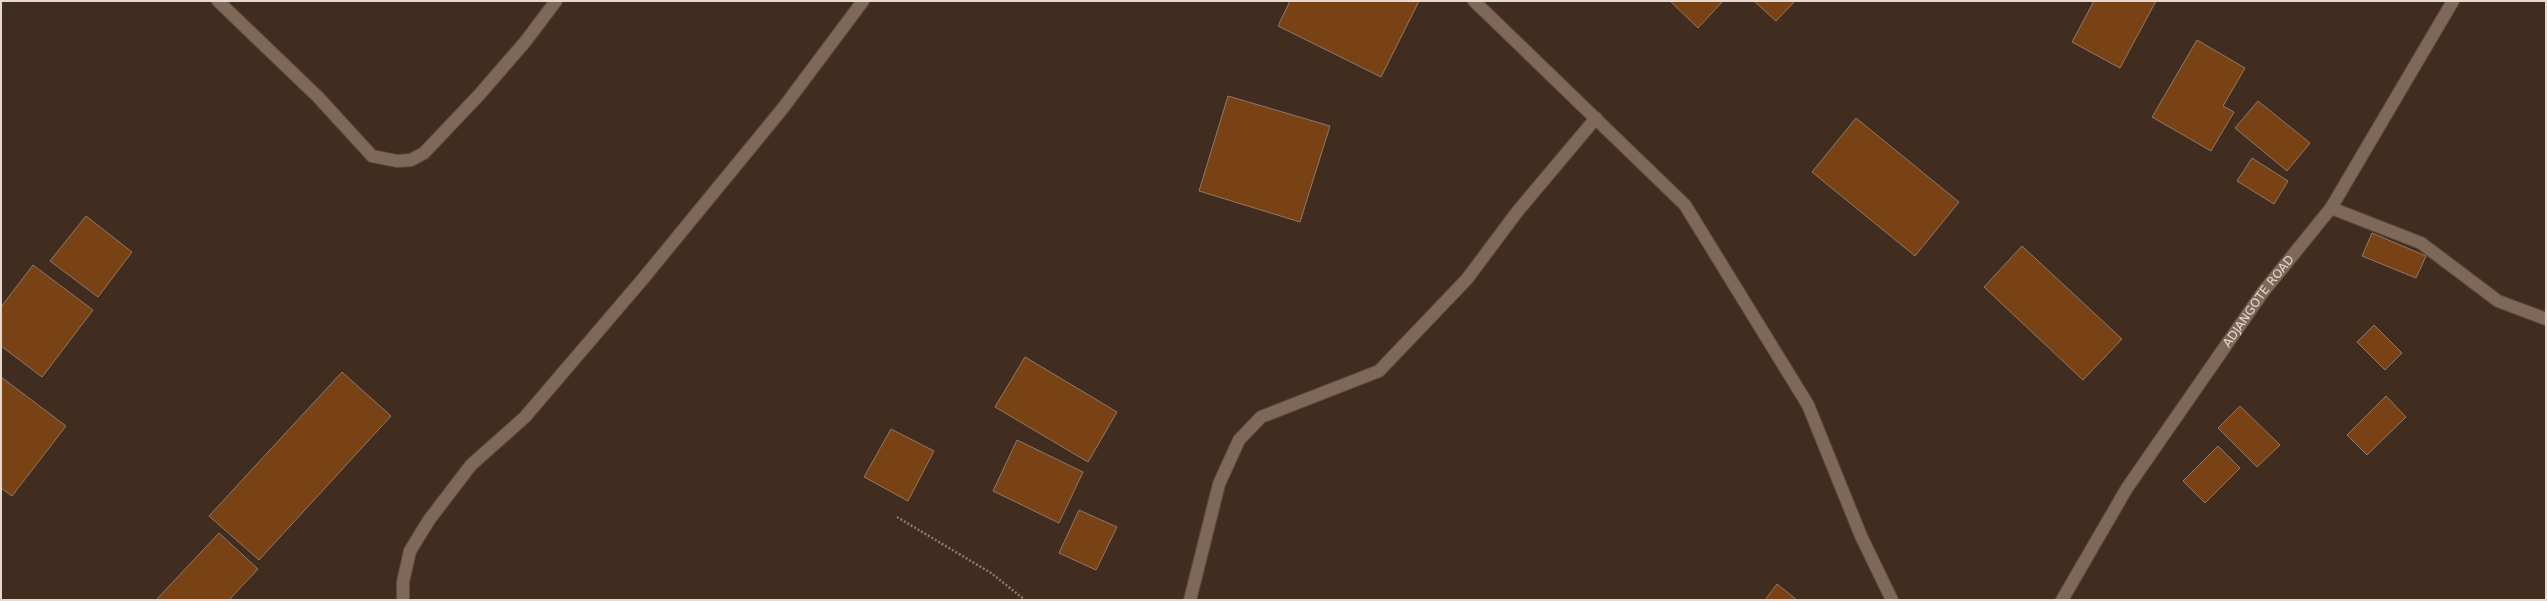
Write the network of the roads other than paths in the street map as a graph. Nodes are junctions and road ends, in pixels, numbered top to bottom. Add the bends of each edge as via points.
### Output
1 (218, 1) edge
2 (556, 1) edge
3 (863, 1) edge
4 (1474, 1) edge
5 (2453, 1) edge
6 (1596, 118) junction
7 (2331, 208) junction
8 (2546, 319) edge
9 (403, 600) edge
10 (1190, 600) edge
11 (1892, 600) edge
12 (2062, 600) edge

1 - 2 street via 318,97 372,156 397,161 411,160 424,153 484,89
3 - 9 street via 783,108 642,280 525,417 471,465 433,514 410,551 403,582
4 - 6 street
5 - 7 street, ADJANGOTE ROAD
6 - 10 street via 1517,212 1467,279 1379,371 1261,417 1239,440 1219,484
6 - 11 street via 1685,204 1808,405 1861,536
7 - 8 street via 2421,243 2498,301
7 - 12 street, ADJANGOTE ROAD via 2263,292 2132,482

